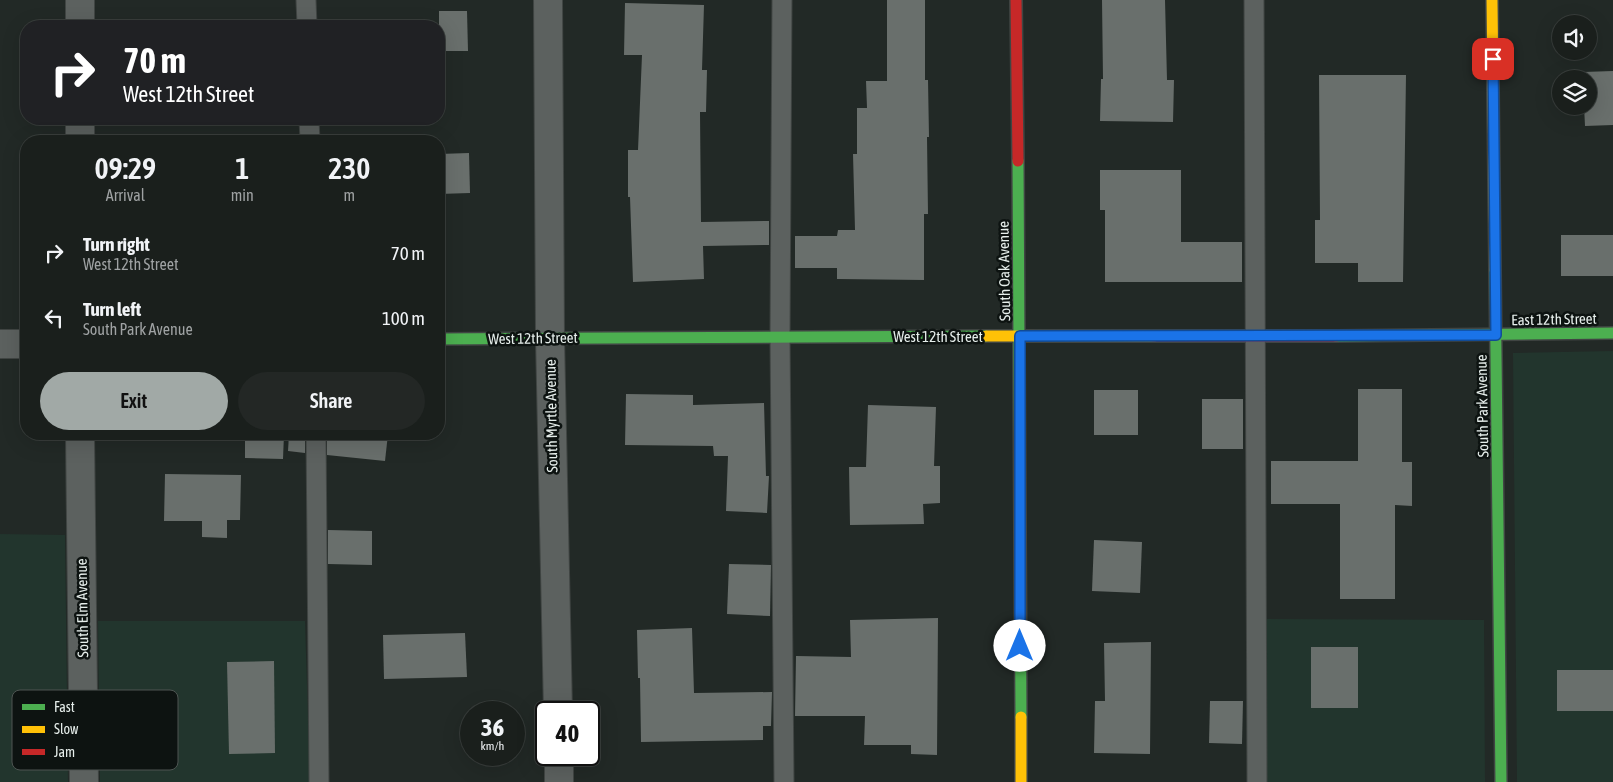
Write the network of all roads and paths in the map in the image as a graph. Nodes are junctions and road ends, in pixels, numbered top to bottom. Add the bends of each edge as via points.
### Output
1 (80, 0) edge
2 (306, 0) edge
3 (548, 0) edge
4 (782, 0) edge
5 (1016, 0) edge
6 (1254, 0) edge
7 (1492, 0) edge
8 (80, 20) edge
9 (307, 20) edge
10 (1613, 333) edge
11 (1496, 335) junction
12 (780, 336) junction
13 (1020, 336) junction
14 (1254, 336) junction
15 (550, 338) junction
16 (445, 339) edge
17 (0, 344) edge
18 (20, 344) edge
19 (80, 440) edge
20 (316, 440) edge
21 (83, 690) edge
22 (558, 701) edge
23 (559, 766) edge
24 (319, 782) edge
25 (559, 782) edge
26 (784, 782) edge
27 (1021, 782) edge
28 (1257, 782) edge
29 (1501, 782) edge

1 - 8 street
2 - 9 lane
3 - 15 street, South Myrtle Avenue
4 - 12 lane
5 - 13 street, South Oak Avenue
6 - 14 lane
7 - 11 street, South Park Avenue
10 - 11 street, East 12th Street
11 - 14 street, West 12th Street
11 - 29 street, South Park Avenue
12 - 13 street, West 12th Street
12 - 15 street, West 12th Street
12 - 26 lane
13 - 14 street, West 12th Street
13 - 27 street, South Oak Avenue
14 - 28 lane
15 - 16 street, West 12th Street
15 - 22 street, South Myrtle Avenue
17 - 18 street
19 - 21 street, South Elm Avenue
20 - 24 lane
23 - 25 street

